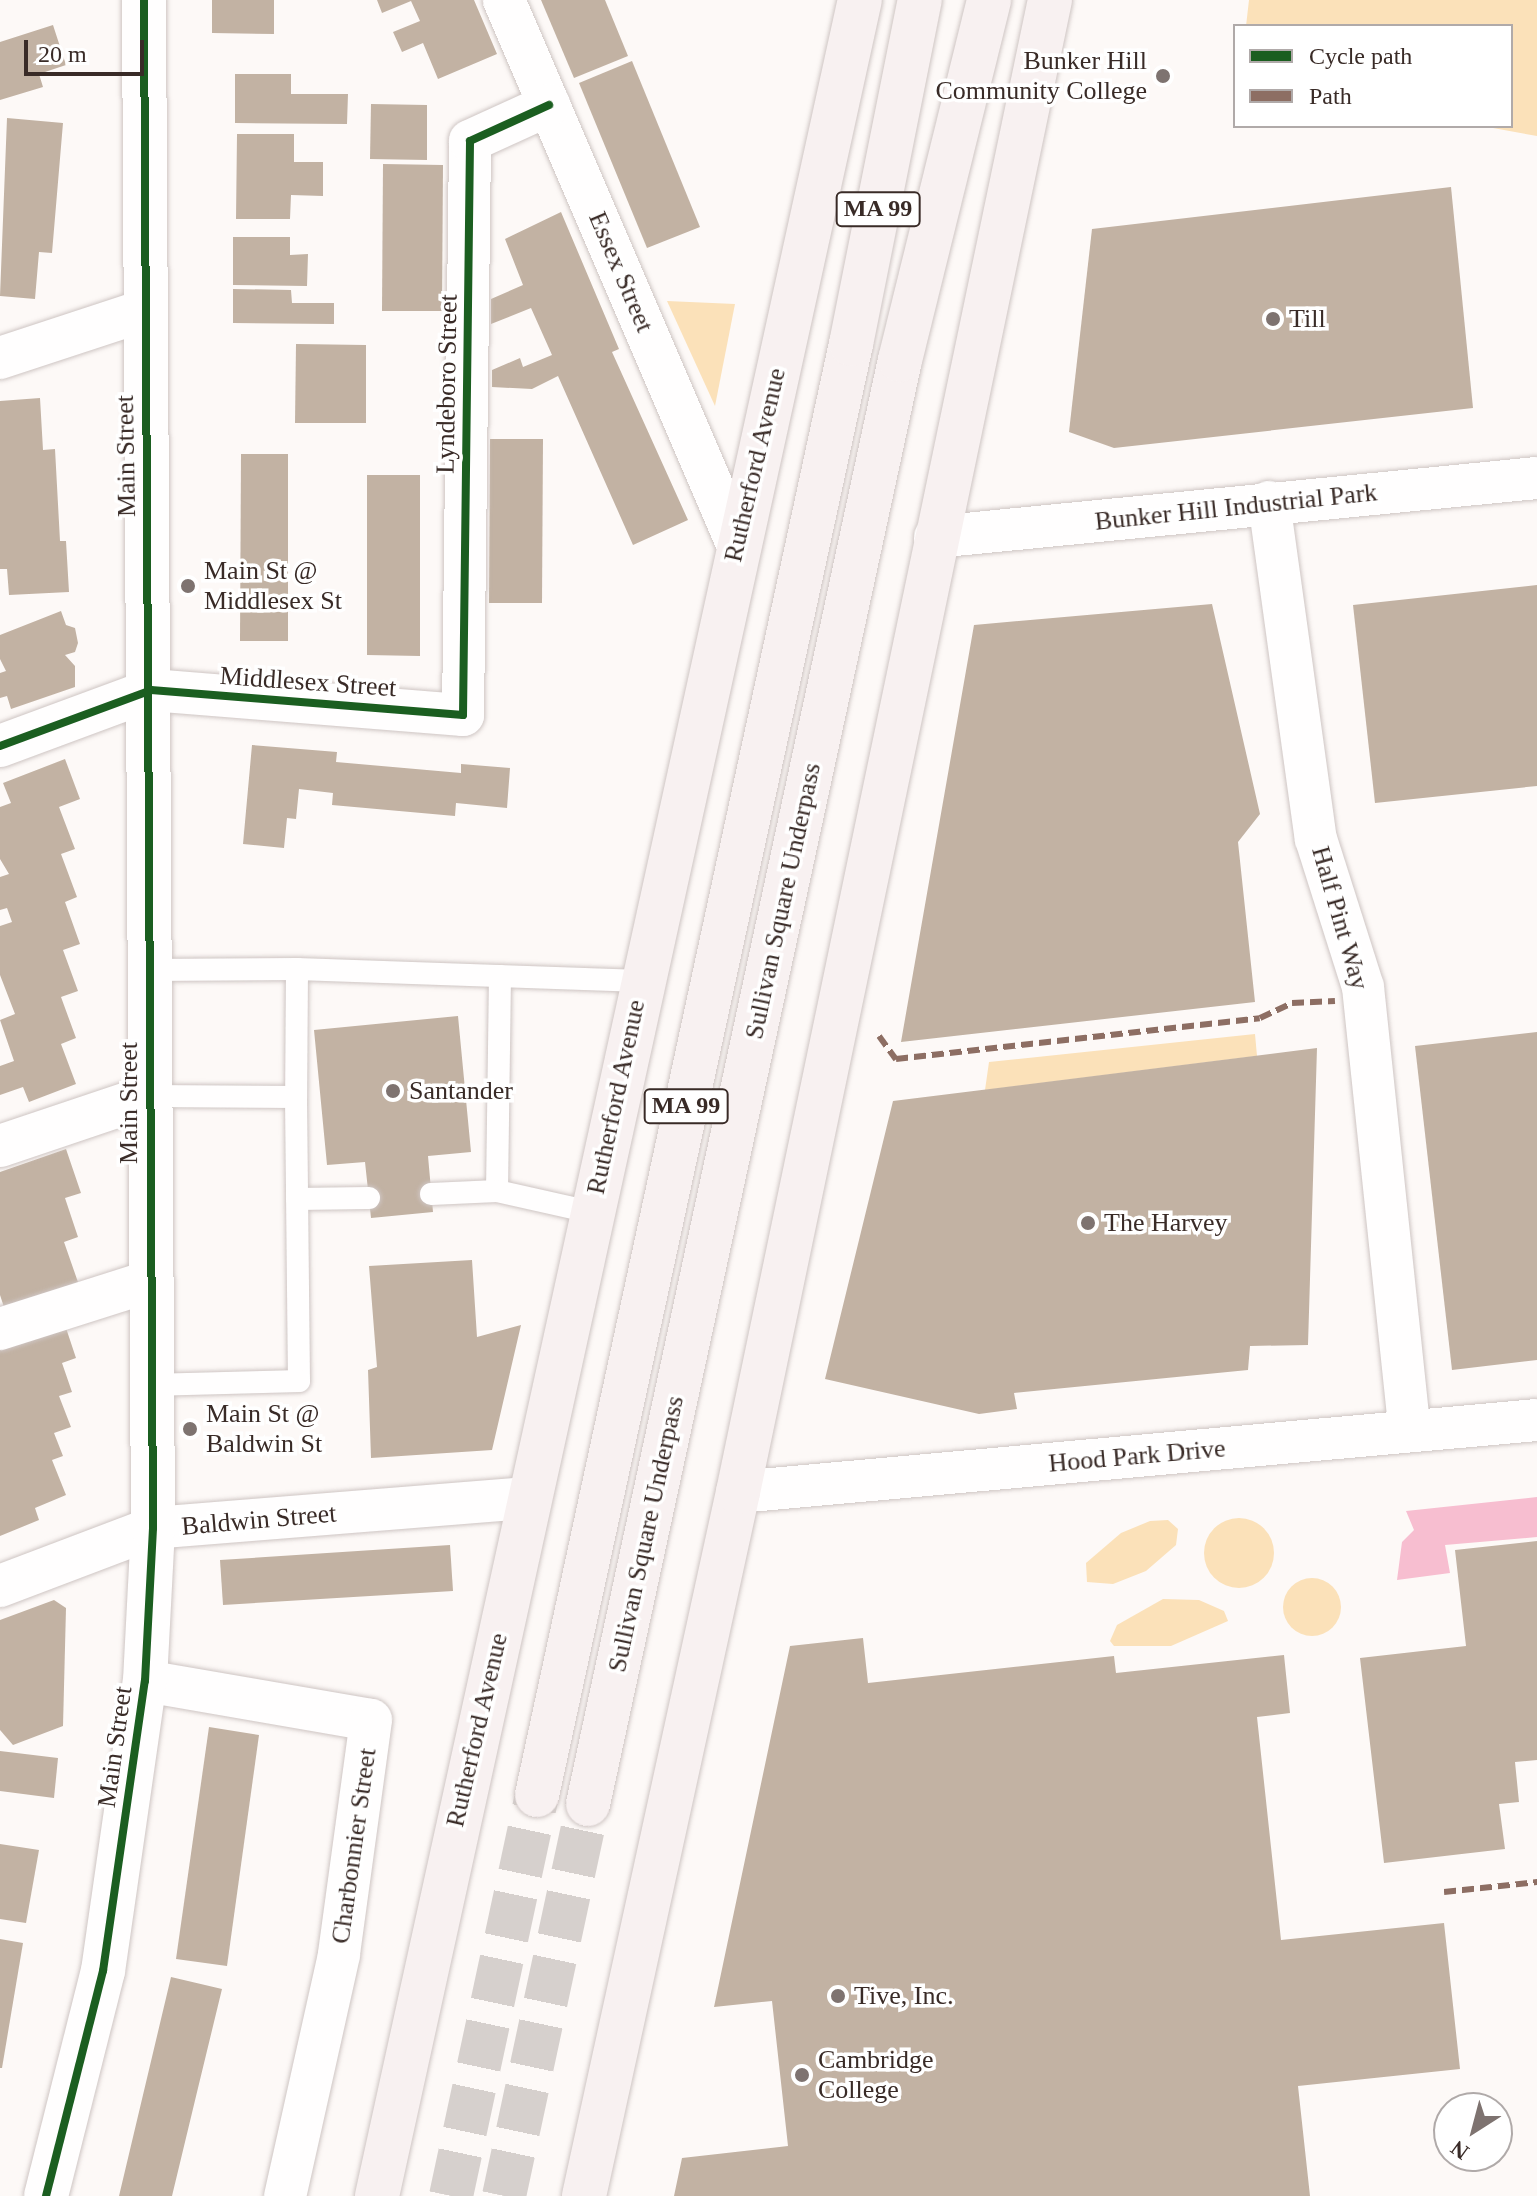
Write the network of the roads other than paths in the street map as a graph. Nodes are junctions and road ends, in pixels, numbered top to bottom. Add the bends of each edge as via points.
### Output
1 (144, 0) edge
2 (504, 0) edge
3 (860, 0) edge
4 (920, 0) edge
5 (989, 0) edge
6 (1050, 0) edge
7 (549, 105) junction
8 (143, 311) junction
9 (0, 358) edge
10 (1537, 478) edge
11 (1269, 502) junction
12 (935, 537) junction
13 (737, 544) junction
14 (151, 690) junction
15 (463, 715) joint
16 (0, 746) edge
17 (297, 969) junction
18 (149, 970) junction
19 (500, 976) junction
20 (642, 981) junction
21 (149, 1096) junction
22 (296, 1097) junction
23 (0, 1146) edge
24 (497, 1191) junction
25 (431, 1194) dead end
26 (369, 1198) dead end
27 (297, 1199) junction
28 (591, 1212) junction
29 (150, 1281) junction
30 (0, 1329) edge
31 (151, 1385) junction
32 (1537, 1420) edge
33 (1410, 1431) junction
34 (738, 1492) junction
35 (529, 1498) junction
36 (153, 1528) junction
37 (0, 1586) edge
38 (145, 1681) junction
39 (537, 1795) tunnel mouth
40 (588, 1804) tunnel mouth
41 (46, 2196) edge
42 (285, 2196) edge
43 (377, 2196) edge
44 (584, 2196) edge

1 - 8 main road, Main Street
2 - 7 street, Essex Street
3 - 13 main road, Rutherford Avenue
4 - 39 main road, Sullivan Square Underpass / MA 99
5 - 40 main road, Sullivan Square Underpass / MA 99 via 900,360
6 - 12 main road
7 - 13 street, Essex Street
7 - 15 street, Lyndeboro Street via 470,141
8 - 9 street
8 - 14 main road, Main Street
10 - 11 street, Bunker Hill Industrial Park
11 - 12 street, Bunker Hill Industrial Park
11 - 33 street, Half Pint Way via 1316,839 1363,987
12 - 34 main road
13 - 20 main road, Rutherford Avenue
14 - 15 street, Middlesex Street
14 - 16 street
14 - 18 main road, Main Street
17 - 18 lane
17 - 19 lane
17 - 22 lane
18 - 21 main road, Main Street
19 - 20 lane
19 - 24 lane
20 - 28 main road, Rutherford Avenue
21 - 22 lane
21 - 23 street
21 - 29 main road, Main Street
22 - 27 lane
24 - 25 lane
24 - 28 lane
26 - 27 lane
27 - 31 lane via 299,1381
28 - 35 main road, Rutherford Avenue
29 - 30 street
29 - 31 main road, Main Street
31 - 36 main road, Main Street
32 - 33 street, Hood Park Drive
33 - 34 street, Hood Park Drive
34 - 44 main road
35 - 36 street, Baldwin Street
35 - 43 main road, Rutherford Avenue
36 - 37 street, Baldwin Street
36 - 38 main road, Main Street
38 - 41 main road, Main Street via 103,1971
38 - 42 street, Charbonnier Street via 371,1720 339,1955

